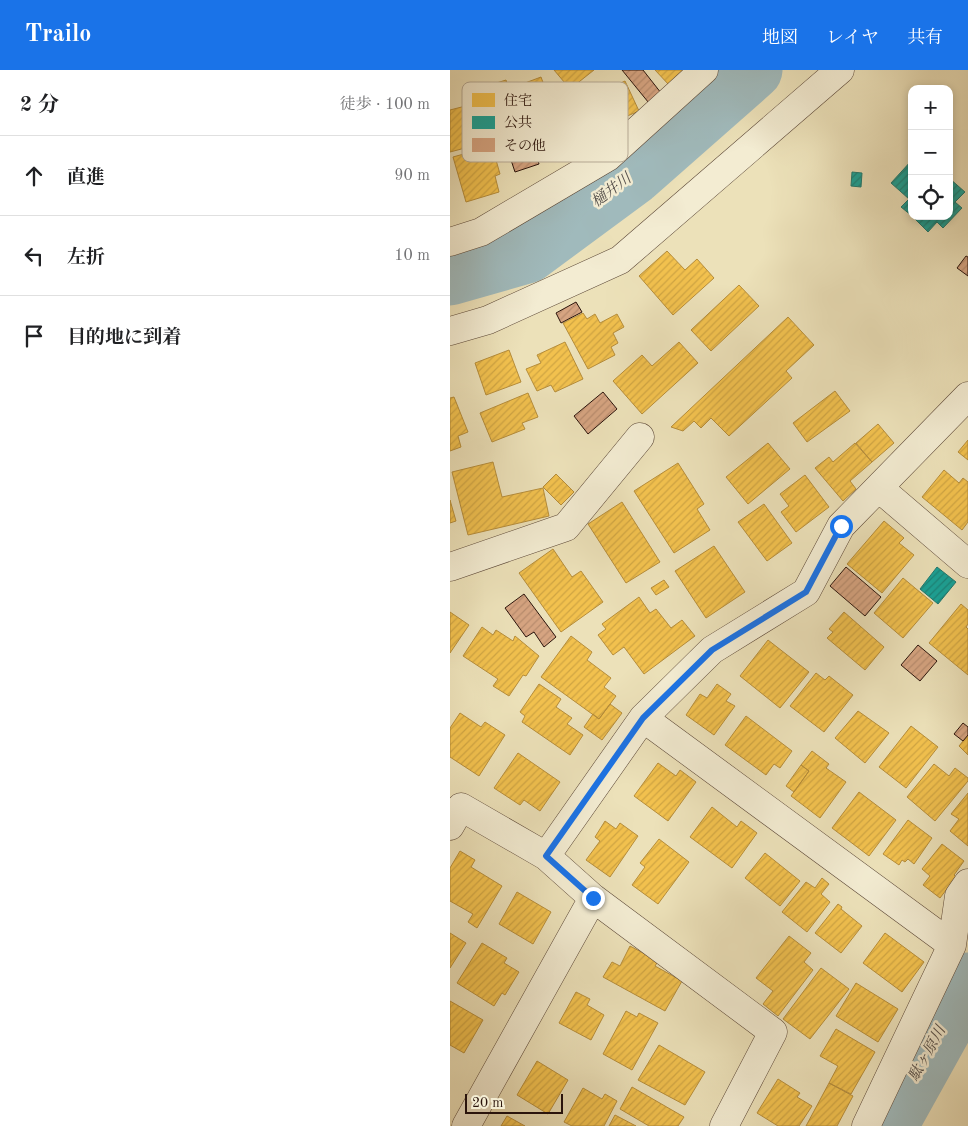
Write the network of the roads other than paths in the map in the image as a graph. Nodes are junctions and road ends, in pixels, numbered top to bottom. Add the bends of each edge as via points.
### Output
1 (704, 70) edge
2 (840, 70) edge
3 (628, 139) edge
4 (600, 162) edge
5 (450, 242) edge
6 (450, 331) edge
7 (968, 396) edge
8 (640, 437) dead end
9 (879, 488) junction
10 (968, 564) edge
11 (450, 567) edge
12 (643, 718) junction
13 (454, 810) edge
14 (546, 856) junction
15 (968, 884) edge
16 (593, 898) junction
17 (952, 945) junction
18 (466, 1126) edge
19 (724, 1126) edge
20 (866, 1126) edge

1 - 3 street
2 - 6 street via 620,260 488,320
4 - 5 street via 481,232
7 - 9 street
8 - 11 street via 566,527
9 - 10 street
9 - 12 street via 841,526 806,592 712,650
12 - 14 street
12 - 17 street
13 - 14 street
14 - 16 street
15 - 17 street via 959,896
16 - 18 street
16 - 19 street via 773,1032
17 - 20 street

